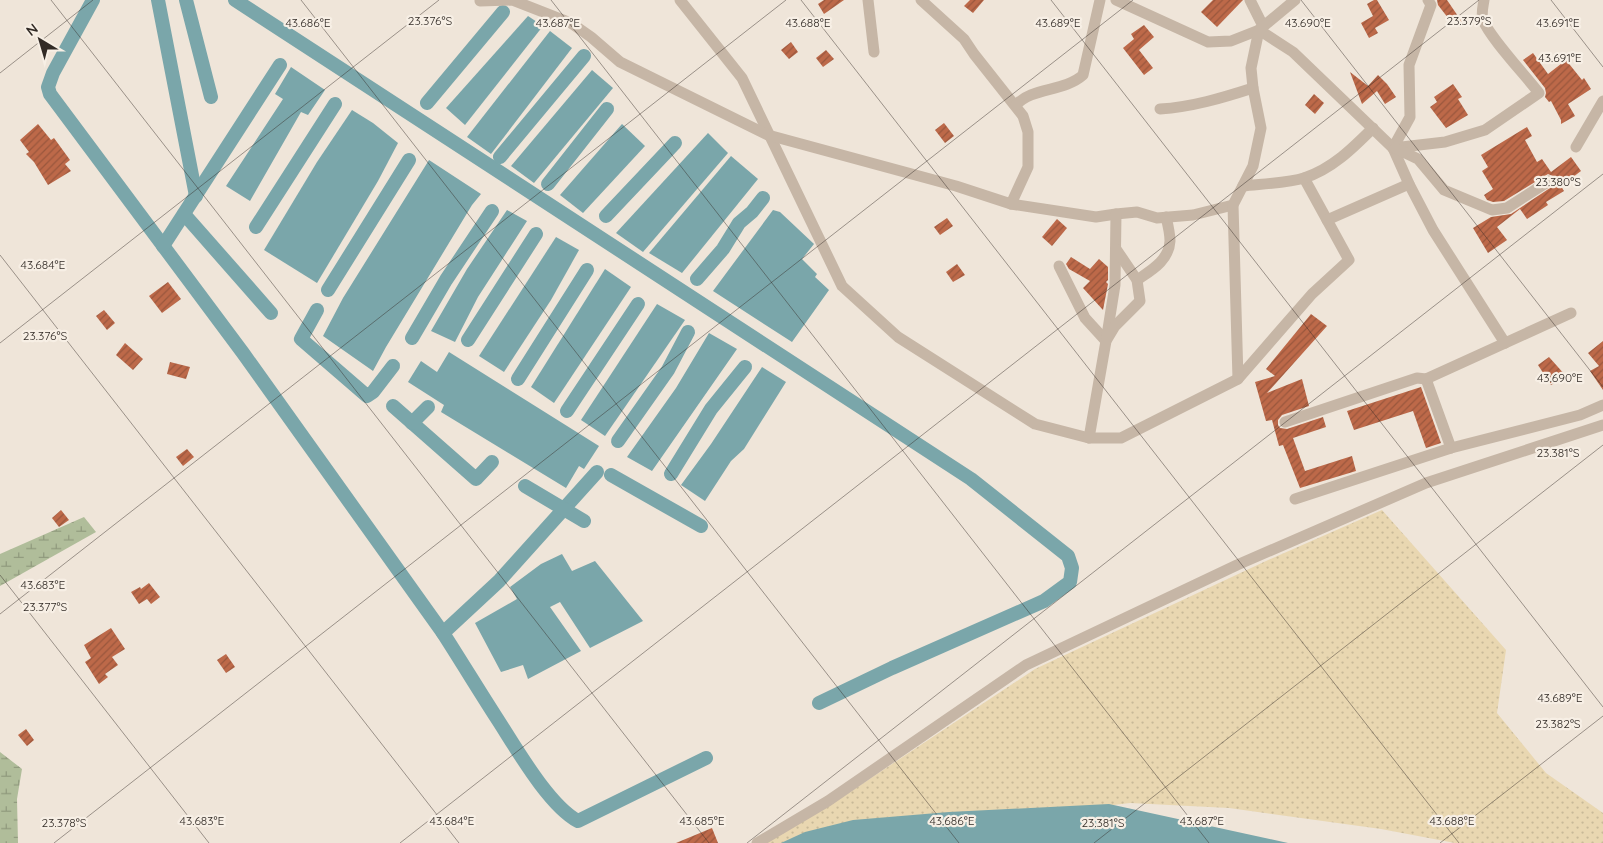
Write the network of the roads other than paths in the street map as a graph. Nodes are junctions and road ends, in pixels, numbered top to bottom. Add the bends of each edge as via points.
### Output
1 (680, 0) edge
2 (868, 0) edge
3 (922, 0) edge
4 (1100, 0) edge
5 (1116, 0) edge
6 (1250, 0) edge
7 (1296, 0) edge
8 (1428, 0) edge
9 (1484, 0) edge
10 (480, 1) edge
11 (1261, 28) junction
12 (874, 52) dead end
13 (1253, 88) junction
14 (1603, 102) edge
15 (1016, 105) junction
16 (1160, 110) dead end
17 (1373, 128) junction
18 (768, 135) junction
19 (1576, 147) dead end
20 (1393, 148) junction
21 (1304, 178) junction
22 (1549, 181) dead end
23 (1409, 184) junction
24 (1243, 186) junction
25 (1011, 204) junction
26 (1233, 205) junction
27 (1116, 214) junction
28 (1166, 217) junction
29 (1326, 220) junction
30 (1116, 249) junction
31 (1058, 266) dead end
32 (1137, 280) junction
33 (1572, 313) dead end
34 (1106, 342) junction
35 (1505, 343) junction
36 (1238, 379) junction
37 (1426, 379) junction
38 (1603, 405) edge
39 (1285, 422) dead end
40 (1603, 424) edge
41 (1498, 435) junction
42 (1089, 438) junction
43 (1451, 448) junction
44 (1499, 458) junction
45 (1295, 499) dead end
46 (756, 843) edge

1 - 18 street via 742,78
2 - 12 street
3 - 15 street via 964,39
4 - 15 street via 1083,75 1075,82 1023,97
5 - 11 street via 1208,42 1231,41
6 - 11 street
7 - 11 street
8 - 20 street via 1431,5 1409,65 1410,117
9 - 20 street via 1484,21 1539,93 1485,130 1445,142
10 - 18 street via 512,0 571,23 620,62
11 - 13 street via 1251,68
11 - 17 street via 1293,52
13 - 16 street via 1222,98
13 - 24 street via 1261,128 1253,166
14 - 19 street
15 - 25 street via 1028,132 1028,167
17 - 20 street
17 - 21 street via 1328,168
18 - 25 street
18 - 42 street via 842,286 898,337 1035,424
20 - 22 street via 1418,159 1444,190 1492,210 1507,208
20 - 23 street
21 - 24 street
21 - 29 street
23 - 29 street
23 - 35 street via 1433,230
24 - 26 street
25 - 27 street via 1096,217
26 - 28 street via 1194,215
26 - 36 street
27 - 28 street via 1137,212 1157,218
27 - 30 street
28 - 32 street via 1170,242 1168,251 1158,266
29 - 36 street via 1348,260 1312,294
30 - 32 street
30 - 34 street via 1115,285
31 - 34 street via 1085,318
32 - 34 street via 1140,301 1115,326
33 - 35 street
34 - 42 street
35 - 37 street
36 - 42 street via 1121,438
37 - 39 street via 1417,378
37 - 43 street
38 - 41 street via 1580,415
40 - 44 street
41 - 43 street
41 - 44 street
43 - 45 street
44 - 46 street via 1426,483 1237,565 1026,665 828,801

